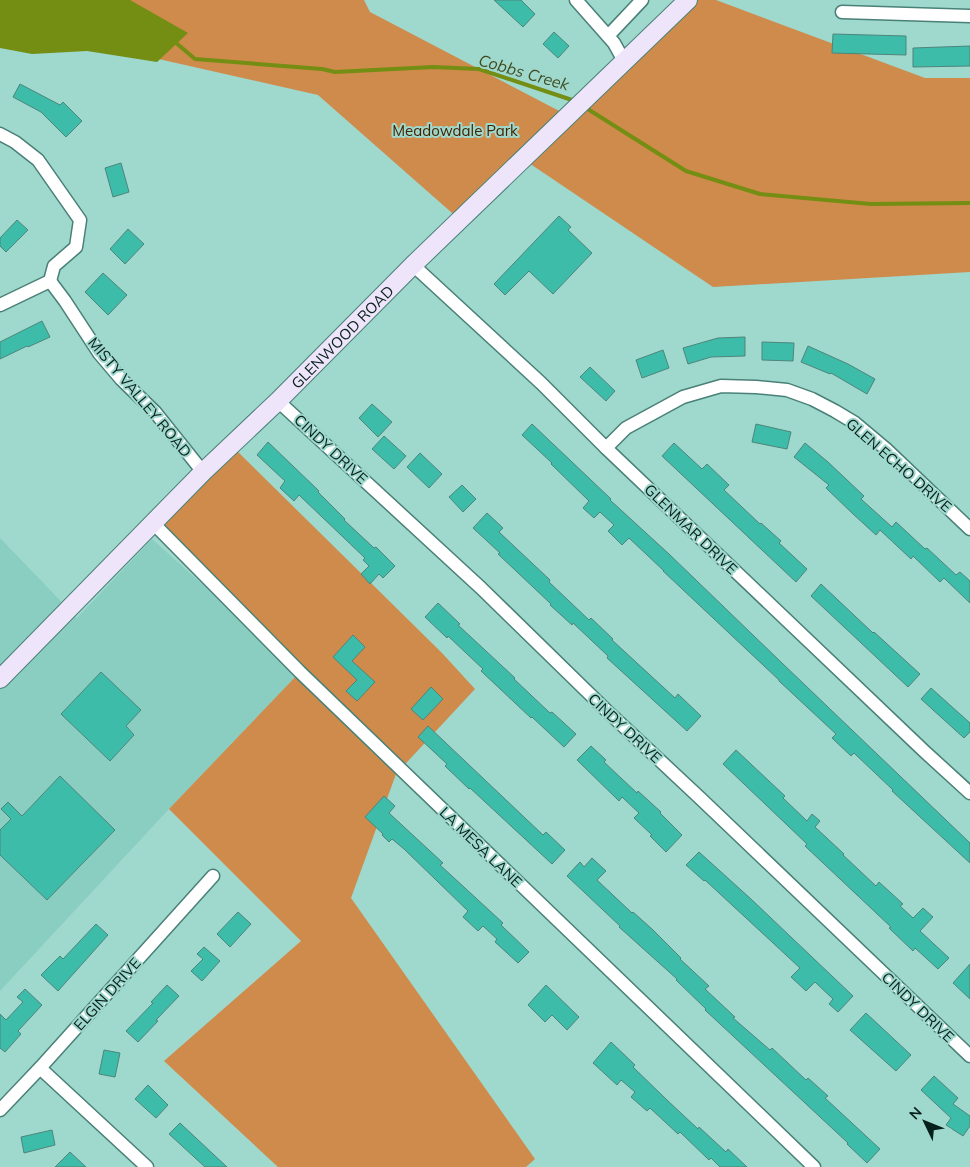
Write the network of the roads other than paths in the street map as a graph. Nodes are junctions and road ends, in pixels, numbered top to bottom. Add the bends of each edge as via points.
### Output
1 (576, 0) edge
2 (642, 0) edge
3 (688, 0) edge
4 (842, 12) dead end
5 (970, 16) edge
6 (608, 36) junction
7 (624, 61) junction
8 (0, 134) edge
9 (413, 265) junction
10 (50, 281) junction
11 (0, 305) edge
12 (278, 401) junction
13 (606, 448) junction
14 (203, 472) junction
15 (153, 523) junction
16 (970, 528) edge
17 (0, 679) edge
18 (970, 793) edge
19 (213, 876) dead end
20 (970, 1056) edge
21 (40, 1068) junction
22 (0, 1110) edge
23 (147, 1167) edge
24 (814, 1167) edge

1 - 6 street
2 - 6 street
3 - 7 main road, GLENWOOD ROAD
4 - 5 street
6 - 7 street
7 - 9 main road, GLENWOOD ROAD
8 - 10 street via 38,160 80,220 76,247 54,266
9 - 12 main road, GLENWOOD ROAD
9 - 13 street, GLENMAR DRIVE
10 - 11 street
10 - 14 street, MISTY VALLEY ROAD via 99,353 154,412
12 - 14 main road, GLENWOOD ROAD
12 - 20 street, CINDY DRIVE via 481,588
13 - 16 street, GLEN ECHO DRIVE via 626,428 683,397 721,386 787,390 835,410 855,423
13 - 18 street, GLENMAR DRIVE
14 - 15 main road, GLENWOOD ROAD
15 - 17 main road, GLENWOOD ROAD
15 - 24 street, LA MESA LANE via 300,672
19 - 21 street, ELGIN DRIVE
21 - 22 street, ELGIN DRIVE
21 - 23 street

